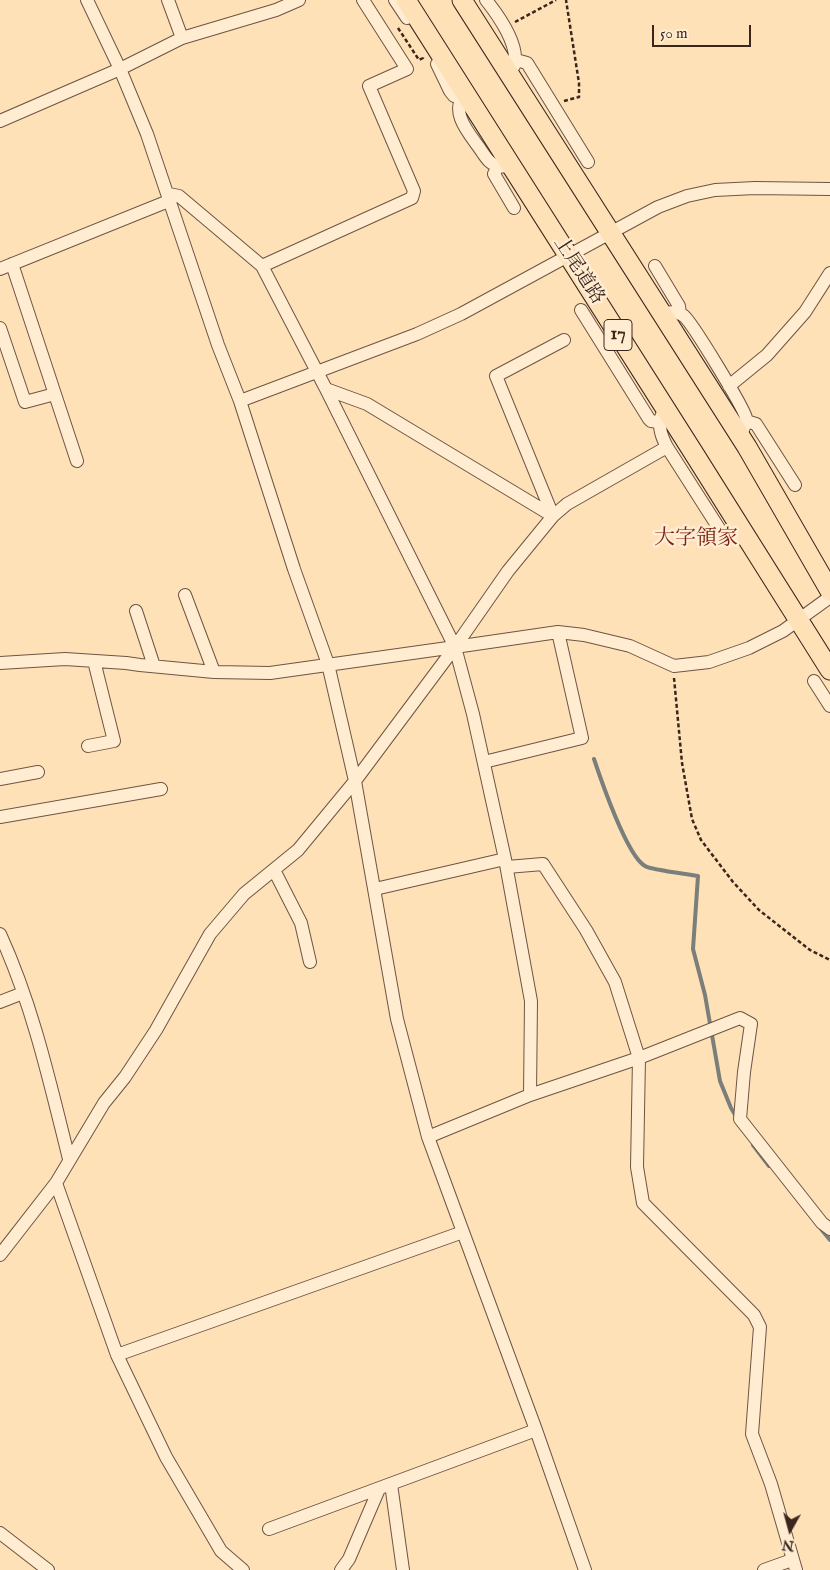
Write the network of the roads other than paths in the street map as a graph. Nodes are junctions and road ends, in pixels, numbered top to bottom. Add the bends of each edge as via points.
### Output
1 (87, 0) edge
2 (168, 0) edge
3 (299, 0) edge
4 (363, 0) edge
5 (395, 0) edge
6 (406, 0) edge
7 (462, 0) edge
8 (486, 0) edge
9 (182, 38) junction
10 (514, 67) junction
11 (120, 69) junction
12 (463, 96) junction
13 (0, 121) edge
14 (588, 162) dead end
15 (505, 166) junction
16 (830, 189) edge
17 (170, 197) junction
18 (514, 208) dead end
19 (610, 232) junction
20 (568, 255) junction
21 (262, 266) junction
22 (654, 266) dead end
23 (6, 267) edge
24 (830, 273) edge
25 (581, 310) dead end
26 (671, 313) junction
27 (0, 328) edge
28 (564, 340) dead end
29 (317, 372) junction
30 (729, 386) junction
31 (326, 389) junction
32 (55, 394) junction
33 (240, 401) junction
34 (663, 416) junction
35 (743, 428) junction
36 (667, 447) junction
37 (78, 460) dead end
38 (795, 485) dead end
39 (553, 516) junction
40 (747, 538) junction
41 (830, 591) edge
42 (185, 595) dead end
43 (830, 597) edge
44 (136, 610) dead end
45 (799, 620) junction
46 (558, 632) junction
47 (454, 647) junction
48 (94, 661) junction
49 (0, 663) edge
50 (328, 664) junction
51 (154, 666) junction
52 (830, 670) edge
53 (214, 672) junction
54 (814, 681) dead end
55 (830, 706) edge
56 (88, 746) dead end
57 (484, 762) junction
58 (38, 772) dead end
59 (0, 779) edge
60 (355, 781) junction
61 (160, 789) dead end
62 (0, 817) edge
63 (506, 863) junction
64 (274, 870) junction
65 (375, 888) junction
66 (0, 934) edge
67 (310, 962) dead end
68 (23, 993) junction
69 (0, 1002) edge
70 (639, 1058) junction
71 (530, 1095) junction
72 (428, 1137) junction
73 (69, 1159) junction
74 (56, 1183) junction
75 (830, 1229) edge
76 (463, 1232) junction
77 (0, 1255) edge
78 (117, 1355) junction
79 (536, 1430) junction
80 (385, 1486) junction
81 (269, 1529) dead end
82 (0, 1533) edge
83 (794, 1565) edge
84 (48, 1570) edge
85 (243, 1570) edge
86 (341, 1570) edge
87 (404, 1570) edge
88 (585, 1570) edge
89 (764, 1570) edge

1 - 11 street
2 - 9 street
3 - 9 street
4 - 21 street via 407,69 370,86 414,191 412,198
5 - 12 street via 442,72 450,91 454,96
6 - 12 highway, 上尾道路 / 17
7 - 10 highway
8 - 10 street via 514,48
9 - 11 street
10 - 14 street via 526,63
10 - 19 highway
11 - 13 street
11 - 17 street
12 - 15 highway, 上尾道路 / 17
15 - 18 street via 494,174
15 - 20 highway, 上尾道路 / 17
16 - 19 street via 715,190 658,207
17 - 21 street via 179,196
17 - 23 street
17 - 33 street via 218,345
19 - 20 street
19 - 26 highway
20 - 29 street via 461,314
20 - 34 highway, 上尾道路 / 17
21 - 29 street
22 - 26 street via 679,306
23 - 32 street
24 - 30 street via 805,312 767,355
25 - 34 street via 651,421
26 - 30 street via 689,323
26 - 35 highway
27 - 32 street via 25,402
28 - 39 street via 496,376
29 - 31 street
29 - 33 street
30 - 35 street via 743,408
31 - 39 street via 367,404
31 - 47 street
32 - 37 street
33 - 50 street
34 - 36 street via 661,435
34 - 40 highway, 上尾道路 / 17
35 - 38 street via 756,424
35 - 41 highway
36 - 39 street via 567,504
36 - 40 street via 720,530 731,537
39 - 47 street via 508,571
40 - 45 highway, 上尾道路 / 17
42 - 53 street
43 - 45 street
44 - 51 street
45 - 46 street via 749,648 709,662 674,666 630,646
45 - 52 highway, 上尾道路 / 17
46 - 47 street
46 - 57 street via 582,738
47 - 50 street
47 - 57 street
47 - 60 street
48 - 49 street via 65,659
48 - 51 street
48 - 56 street via 114,741
50 - 53 street via 270,673
50 - 60 street
51 - 53 street
54 - 55 street
57 - 63 street
58 - 59 street
60 - 64 street via 298,850
60 - 65 street
61 - 62 street
63 - 65 street
63 - 70 street via 543,864 615,982
63 - 71 street via 531,1001
64 - 67 street via 301,923
64 - 73 street via 244,894 210,934 156,1030
65 - 72 street via 398,1019
66 - 68 street
68 - 69 street
68 - 73 street via 35,1026
70 - 71 street
70 - 75 street via 740,1018 750,1024 740,1119
70 - 83 street via 637,1167 643,1203 754,1315 760,1327 752,1434
71 - 72 street
72 - 76 street
73 - 74 street
74 - 77 street
74 - 78 street
76 - 78 street
76 - 79 street
78 - 85 street via 166,1457 221,1551
79 - 80 street
79 - 88 street
80 - 81 street
80 - 86 street
80 - 87 street
82 - 84 street
83 - 89 street

